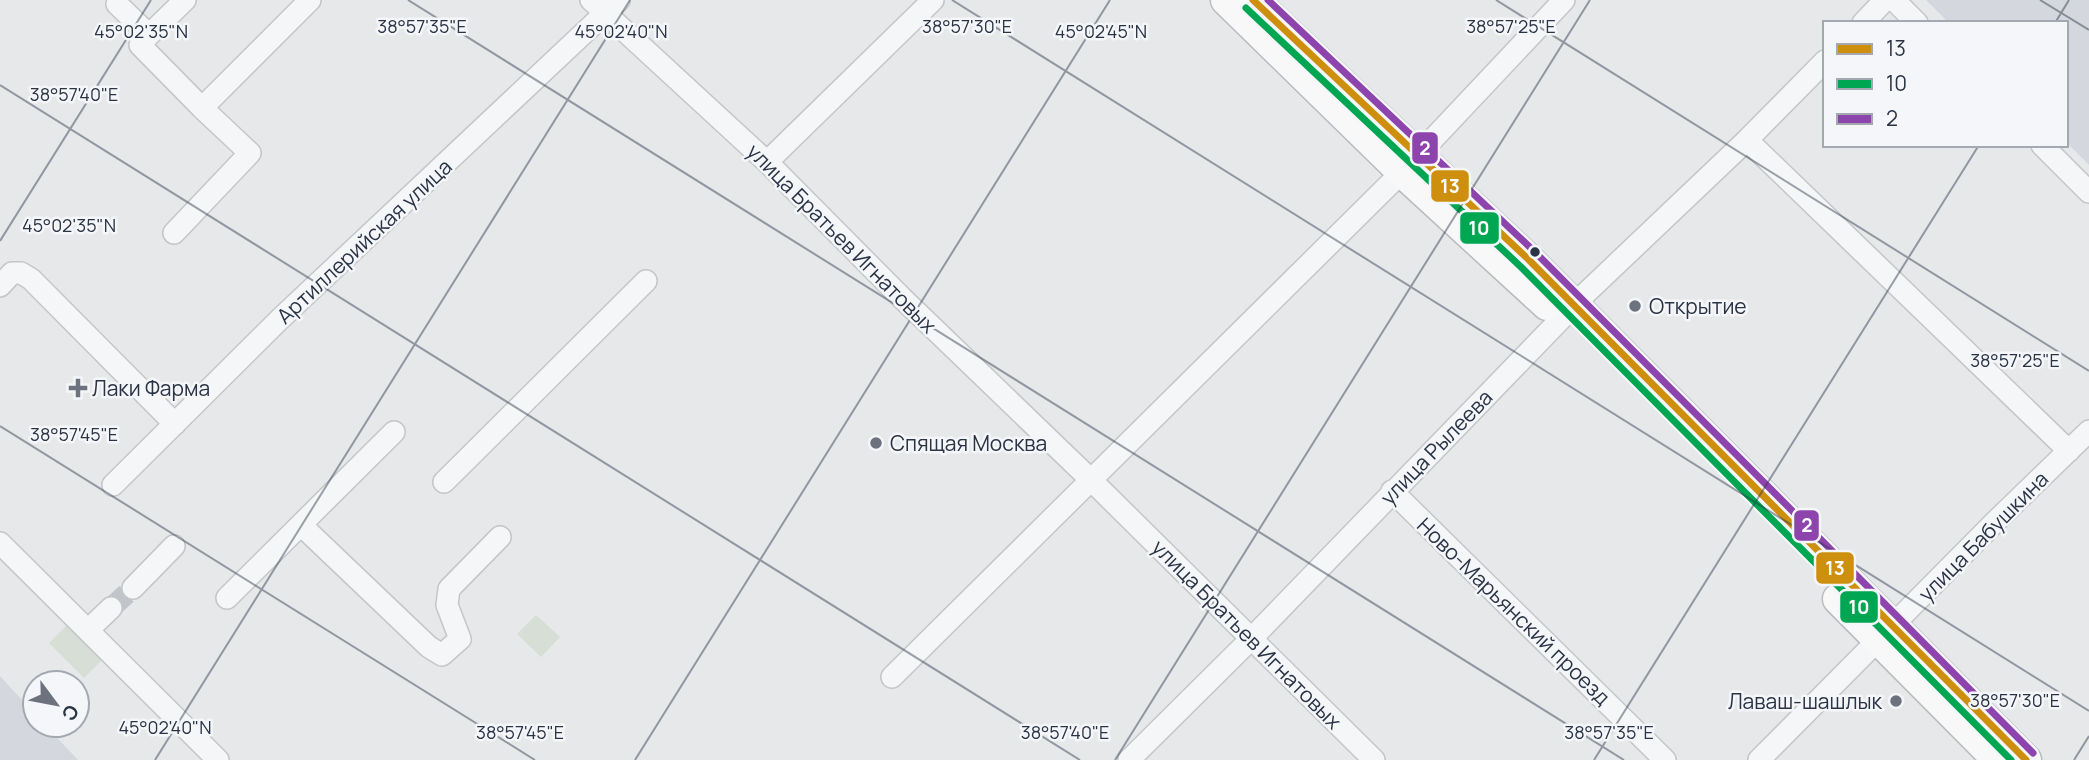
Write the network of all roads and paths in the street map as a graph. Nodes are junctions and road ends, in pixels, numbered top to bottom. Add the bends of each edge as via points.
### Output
1 (185, 0) edge
2 (310, 0) edge
3 (933, 0) edge
4 (1226, 0) edge
5 (1253, 0) edge
6 (1564, 0) edge
7 (1885, 0) edge
8 (1894, 0) edge
9 (117, 4) dead end
10 (605, 5) edge
11 (1865, 21) edge
12 (1915, 21) edge
13 (149, 35) junction
14 (1823, 63) edge
15 (202, 108) junction
16 (1747, 139) junction
17 (2044, 147) edge
18 (767, 162) junction
19 (1410, 164) junction
20 (2089, 192) edge
21 (174, 233) dead end
22 (646, 281) dead end
23 (0, 286) edge
24 (1568, 312) junction
25 (175, 424) junction
26 (2089, 431) edge
27 (394, 432) dead end
28 (2069, 451) junction
29 (1090, 479) junction
30 (444, 481) dead end
31 (113, 485) dead end
32 (1392, 491) junction
33 (301, 525) junction
34 (500, 537) dead end
35 (0, 543) edge
36 (174, 546) dead end
37 (133, 588) tunnel mouth
38 (228, 598) dead end
39 (111, 608) tunnel mouth
40 (88, 630) junction
41 (1885, 633) junction
42 (1251, 638) junction
43 (892, 677) dead end
44 (218, 760) edge
45 (1129, 760) edge
46 (1374, 760) edge
47 (1665, 760) edge
48 (1759, 760) edge
49 (1998, 760) edge
50 (2026, 760) edge

1 - 13 street
2 - 15 street
3 - 18 street
4 - 19 highway
5 - 19 highway
6 - 19 street
7 - 11 street
8 - 12 street
9 - 13 street
10 - 18 street, улица Братьев Игнатовых
10 - 25 street, Артиллерийская улица
13 - 15 street via 140,45
14 - 16 street, улица Рылеева
15 - 21 street via 250,153
16 - 24 street, улица Рылеева
16 - 28 street
17 - 20 street
18 - 29 street, улица Братьев Игнатовых
19 - 24 highway
19 - 29 street
22 - 30 street
23 - 25 street via 12,273 31,279
24 - 32 street, улица Рылеева
24 - 41 highway
25 - 31 street, Артиллерийская улица
26 - 28 street, улица Бабушкина
27 - 33 street
28 - 41 street, улица Бабушкина
29 - 42 street, улица Братьев Игнатовых
29 - 43 street
32 - 42 street, улица Рылеева
32 - 47 street, Ново-Марьянский проезд
33 - 34 street via 442,655 460,639 447,604 449,590
33 - 38 street
35 - 40 street
36 - 37 street
39 - 40 street
40 - 44 street
41 - 48 street, улица Бабушкина
41 - 49 highway
41 - 50 highway
42 - 45 street, улица Рылеева
42 - 46 street, улица Братьев Игнатовых

